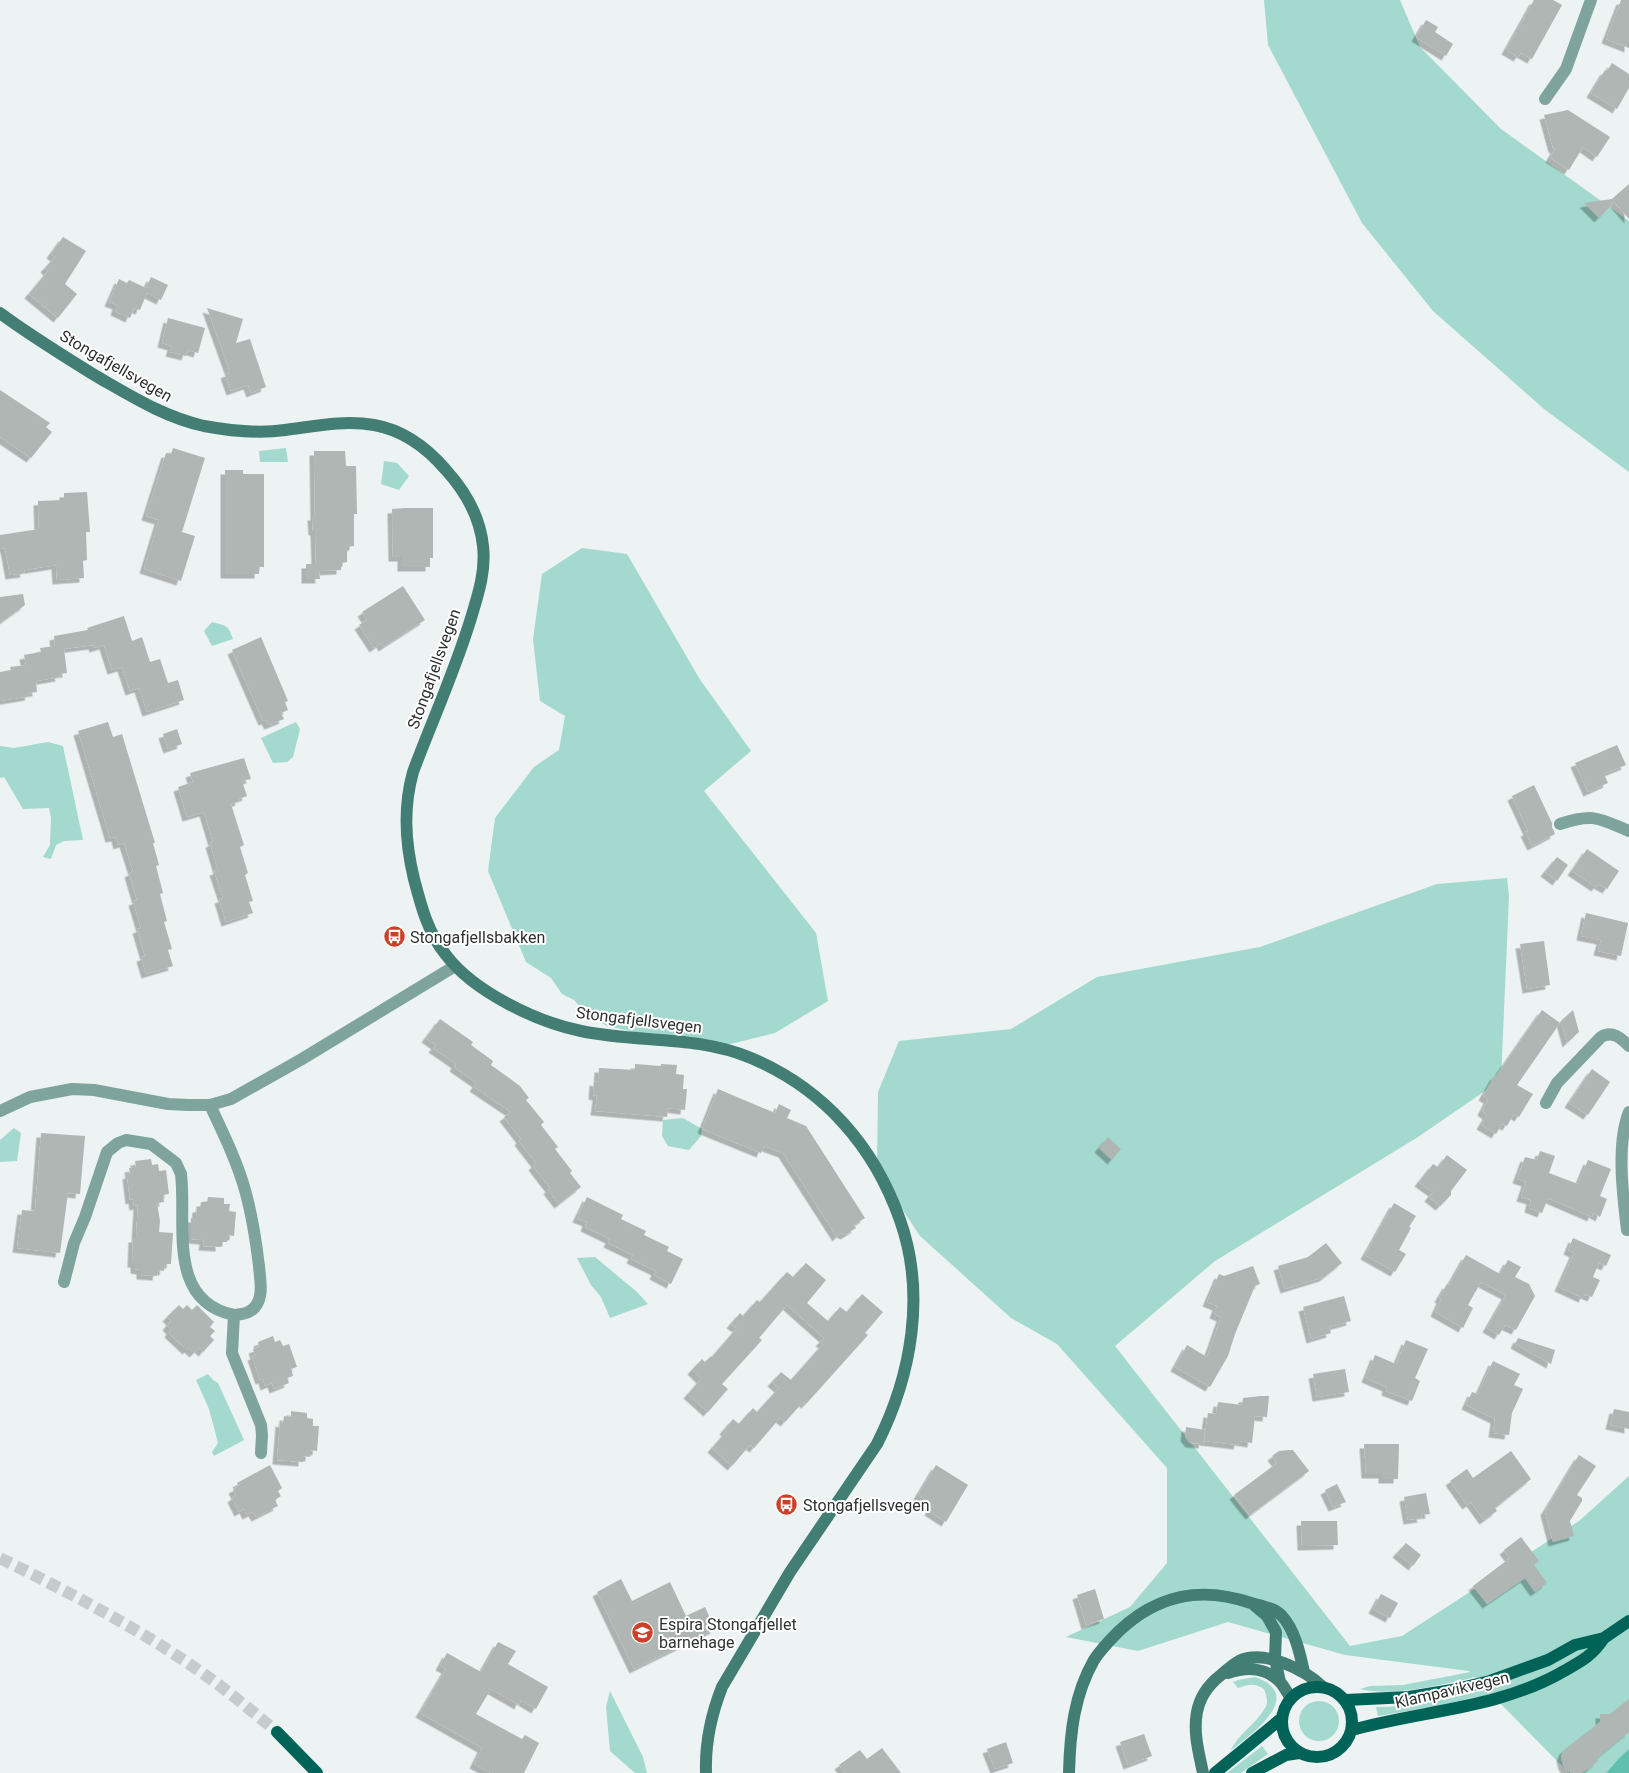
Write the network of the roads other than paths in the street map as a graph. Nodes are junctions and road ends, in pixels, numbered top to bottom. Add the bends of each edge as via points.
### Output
1 (1591, 0) edge
2 (1545, 99) dead end
3 (0, 314) edge
4 (1560, 824) dead end
5 (1629, 832) edge
6 (455, 966) junction
7 (1629, 1046) edge
8 (1546, 1103) dead end
9 (210, 1105) junction
10 (0, 1111) edge
11 (1629, 1112) edge
12 (1627, 1230) dead end
13 (64, 1282) dead end
14 (234, 1315) junction
15 (261, 1453) dead end
16 (1251, 1603) junction
17 (1629, 1621) edge
18 (1604, 1638) junction
19 (1275, 1659) junction
20 (1304, 1672) junction
21 (1219, 1676) junction
22 (1280, 1682) junction
23 (1323, 1687) junction
24 (1291, 1698) junction
25 (1346, 1700) junction
26 (1282, 1718) junction
27 (1352, 1730) junction
28 (277, 1732) tunnel mouth
29 (1299, 1753) junction
30 (317, 1773) edge
31 (706, 1773) edge
32 (1069, 1773) edge
33 (1203, 1773) edge
34 (1215, 1773) edge
35 (1252, 1773) edge

1 - 2 street via 1566,69
3 - 6 street, Stongafjellsvegen via 158,411 234,431 284,430 352,422 377,426 401,434 423,447 458,483 480,527 481,583 464,640 412,772 405,813 410,864 421,907 434,938
4 - 5 street via 1588,817 1601,819
6 - 9 street via 251,1089
6 - 31 street, Stongafjellsvegen via 506,1003 558,1025 611,1036 700,1043 749,1057 792,1079 810,1090 848,1128 891,1196 906,1239 913,1276 913,1318 905,1366 890,1417 877,1444 790,1572 722,1687 710,1725
7 - 8 street via 1620,1038 1606,1033 1557,1083
9 - 10 street via 168,1104 123,1094 72,1089 30,1097
9 - 14 street via 245,1189 258,1256 261,1285 258,1301 249,1312
11 - 12 street via 1622,1138
13 - 14 street via 74,1243 107,1152 126,1140 142,1142 154,1145 166,1154 181,1174 183,1256 191,1283 212,1306
14 - 15 street via 232,1353 261,1425
16 - 19 street via 1267,1616 1276,1632
16 - 20 street via 1282,1616 1292,1631
16 - 32 street via 1215,1594 1184,1595 1167,1599 1129,1621 1095,1659 1078,1695
17 - 18 main road, Klampavikvegen
18 - 25 main road, Klampavikvegen via 1575,1645 1548,1660 1490,1681 1409,1697
18 - 27 main road, Klampavikvegen via 1585,1659 1528,1689 1470,1706
19 - 20 street
19 - 21 street via 1240,1660
19 - 22 street
20 - 23 street
21 - 22 street via 1242,1668 1264,1671
21 - 33 street via 1207,1686 1197,1712 1196,1742
22 - 24 street
23 - 24 main road via 1306,1688
23 - 25 main road
24 - 26 main road
25 - 27 main road via 1351,1709
26 - 29 main road via 1285,1738
26 - 34 main road
27 - 29 main road via 1344,1745 1331,1755 1315,1758
28 - 30 main road
29 - 35 main road via 1286,1755

